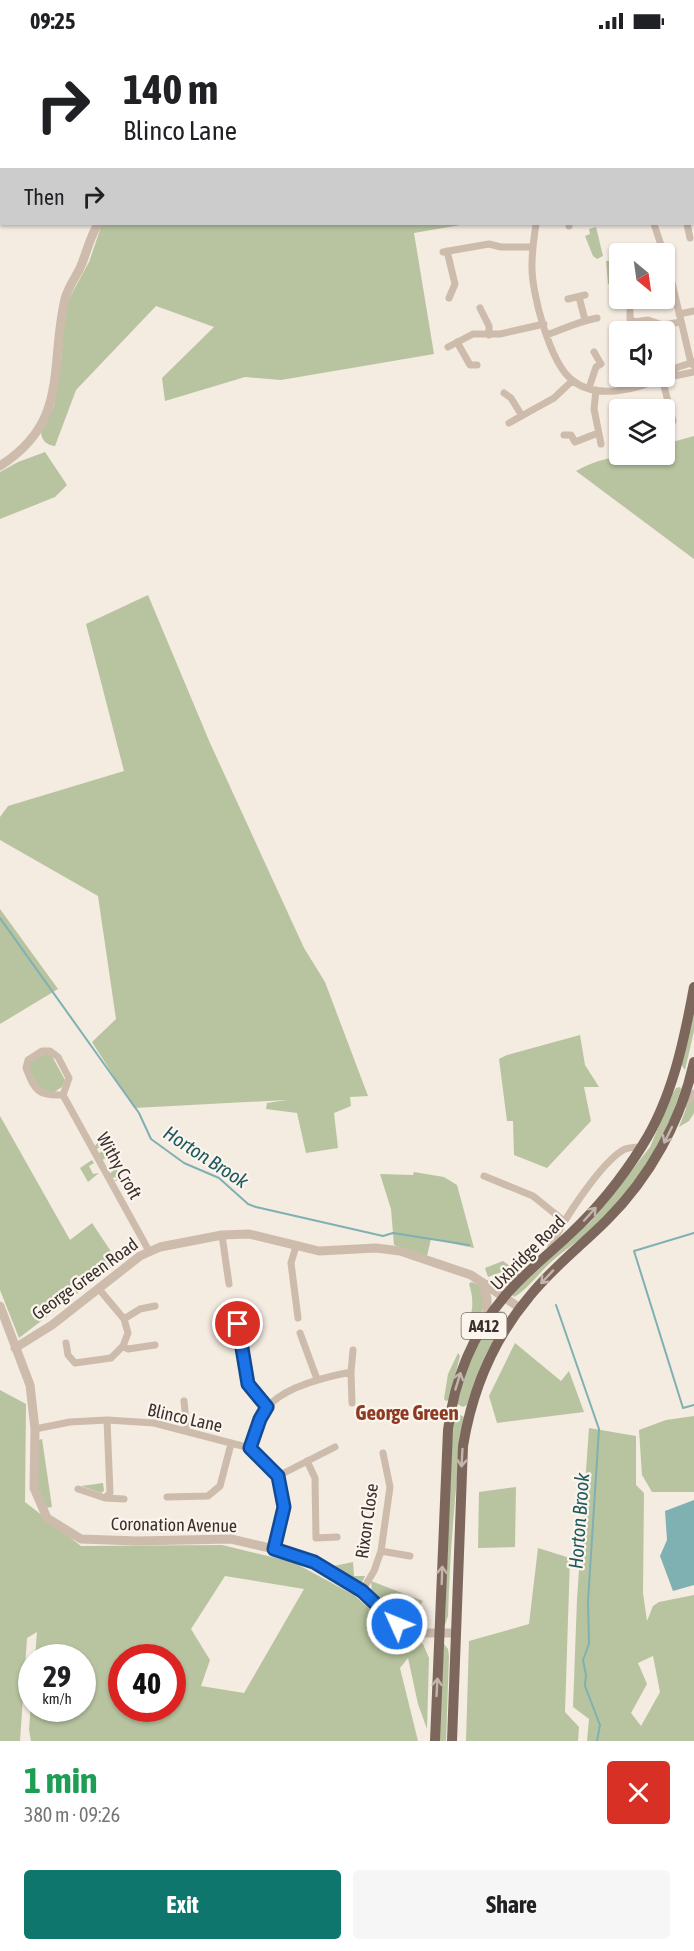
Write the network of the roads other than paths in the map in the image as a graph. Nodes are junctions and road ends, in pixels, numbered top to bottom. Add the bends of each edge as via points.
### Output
1 (98, 225) edge
2 (536, 225) edge
3 (654, 225) edge
4 (687, 225) edge
5 (690, 238) dead end
6 (659, 243) edge
7 (533, 247) junction
8 (449, 298) dead end
9 (568, 299) dead end
10 (675, 299) edge
11 (480, 308) dead end
12 (630, 311) dead end
13 (694, 311) edge
14 (597, 318) dead end
15 (680, 318) junction
16 (585, 320) junction
17 (544, 324) junction
18 (489, 335) junction
19 (547, 335) junction
20 (458, 342) junction
21 (448, 347) dead end
22 (594, 352) dead end
23 (693, 364) edge
24 (477, 365) dead end
25 (675, 369) edge
26 (694, 372) edge
27 (675, 375) edge
28 (572, 381) junction
29 (628, 387) edge
30 (592, 389) junction
31 (504, 393) dead end
32 (522, 416) junction
33 (509, 423) dead end
34 (598, 433) junction
35 (564, 435) dead end
36 (601, 444) dead end
37 (0, 466) edge
38 (694, 987) edge
39 (694, 1062) edge
40 (673, 1078) junction
41 (692, 1081) edge
42 (694, 1093) edge
43 (63, 1095) junction
44 (680, 1111) junction
45 (642, 1147) junction
46 (484, 1176) dead end
47 (564, 1221) junction
48 (222, 1235) junction
49 (296, 1246) junction
50 (149, 1251) junction
51 (548, 1254) junction
52 (525, 1276) junction
53 (484, 1283) junction
54 (229, 1284) dead end
55 (99, 1289) junction
56 (504, 1297) junction
57 (0, 1306) edge
58 (155, 1306) dead end
59 (520, 1308) junction
60 (236, 1311) dead end
61 (298, 1318) dead end
62 (124, 1320) junction
63 (487, 1320) junction
64 (300, 1332) dead end
65 (66, 1343) dead end
66 (155, 1345) dead end
67 (123, 1346) junction
68 (15, 1348) junction
69 (353, 1350) dead end
70 (351, 1372) junction
71 (317, 1378) junction
72 (184, 1401) dead end
73 (352, 1402) dead end
74 (267, 1407) junction
75 (106, 1420) junction
76 (35, 1430) junction
77 (187, 1431) junction
78 (231, 1444) junction
79 (335, 1447) dead end
80 (250, 1448) junction
81 (383, 1454) dead end
82 (307, 1461) junction
83 (278, 1476) junction
84 (78, 1489) dead end
85 (167, 1497) dead end
86 (105, 1498) junction
87 (124, 1499) dead end
88 (337, 1538) dead end
89 (274, 1549) junction
90 (381, 1551) junction
91 (410, 1556) dead end
92 (362, 1591) junction
93 (440, 1633) junction
94 (456, 1633) junction
95 (435, 1741) edge
96 (452, 1741) edge

1 - 37 street via 66,297 56,383 49,409 34,438
2 - 7 street
3 - 6 street
4 - 5 street
7 - 8 street via 489,244 445,252 455,284
7 - 17 street via 533,282
9 - 16 street via 582,296
10 - 15 street
11 - 18 street
12 - 15 street via 630,319 635,322 648,320 663,325
13 - 15 street
14 - 16 street
15 - 23 street
16 - 19 street
17 - 18 street
17 - 19 street
18 - 20 street via 473,334
19 - 28 street via 560,368
20 - 21 street
20 - 24 street via 470,365
22 - 30 street via 601,364 596,367
23 - 25 street
26 - 27 street
28 - 30 street
28 - 32 street via 554,398
29 - 30 street
30 - 34 street
31 - 32 street
32 - 33 street
34 - 35 street via 575,442 571,435
34 - 36 street
38 - 40 main road, Uxbridge Road / A412
39 - 41 main road, Uxbridge Road / A412
40 - 41 street
40 - 45 main road, Uxbridge Road / A412
41 - 44 main road, Uxbridge Road / A412
42 - 44 street
43 - 43 street, Withy Croft via 69,1078 58,1057 42,1051 28,1060 26,1068 39,1091 46,1096
43 - 50 street, Withy Croft
44 -> 59 main road, Uxbridge Road / A412 via 665,1143 624,1203 563,1259
45 - 47 street via 625,1148 611,1160
51 -> 45 main road, Uxbridge Road / A412 via 592,1212
46 - 47 street via 533,1196
47 - 51 street
48 - 49 street, George Green Road via 249,1234
48 - 50 street, George Green Road
48 - 54 street
49 - 53 street, George Green Road via 319,1251 400,1251
49 - 61 street via 291,1263
50 - 55 street, George Green Road
51 - 52 main road, Uxbridge Road / A412
52 - 53 street
52 - 56 main road, Uxbridge Road / A412
53 - 56 street, George Green Road
53 - 63 street
55 - 62 street
55 - 68 street, George Green Road
56 - 59 street, George Green Road
56 - 63 main road, Uxbridge Road / A412
57 - 68 street, Coronation Avenue
58 - 62 street via 140,1309
59 -> 94 main road, Uxbridge Road / A412 via 483,1371 469,1413 463,1446
60 - 74 street via 248,1384
62 - 67 street via 128,1333
93 -> 63 main road, Uxbridge Road / A412 via 450,1409 464,1363
64 - 71 street
65 - 67 street via 68,1355 75,1363 111,1358
66 - 67 street via 128,1349
68 - 76 street, Coronation Avenue via 30,1385
69 - 70 street
70 - 71 street
70 - 73 street
71 - 74 street
72 - 77 street
74 - 80 street
75 - 76 street, Blinco Lane via 70,1422
75 - 77 street, Blinco Lane via 154,1423
75 - 86 street via 110,1493
76 - 89 street, Coronation Avenue via 34,1488 39,1502 47,1518 81,1539 231,1539
77 - 78 street, Blinco Lane
78 - 80 street, Blinco Lane
78 - 85 street via 220,1486 208,1496
79 - 82 street
80 - 83 street
81 - 90 street, Rixon Close via 390,1487
82 - 83 street
82 - 88 street via 315,1478 316,1538
83 - 89 street via 284,1507
84 - 86 street
86 - 87 street
89 - 92 street, Coronation Avenue via 314,1562
90 - 91 street
90 - 92 street, Rixon Close
92 - 93 street, Coronation Avenue via 397,1624 425,1633
93 - 94 street, Coronation Avenue
95 -> 93 main road, Uxbridge Road / A412
94 - 96 main road, Uxbridge Road / A412

